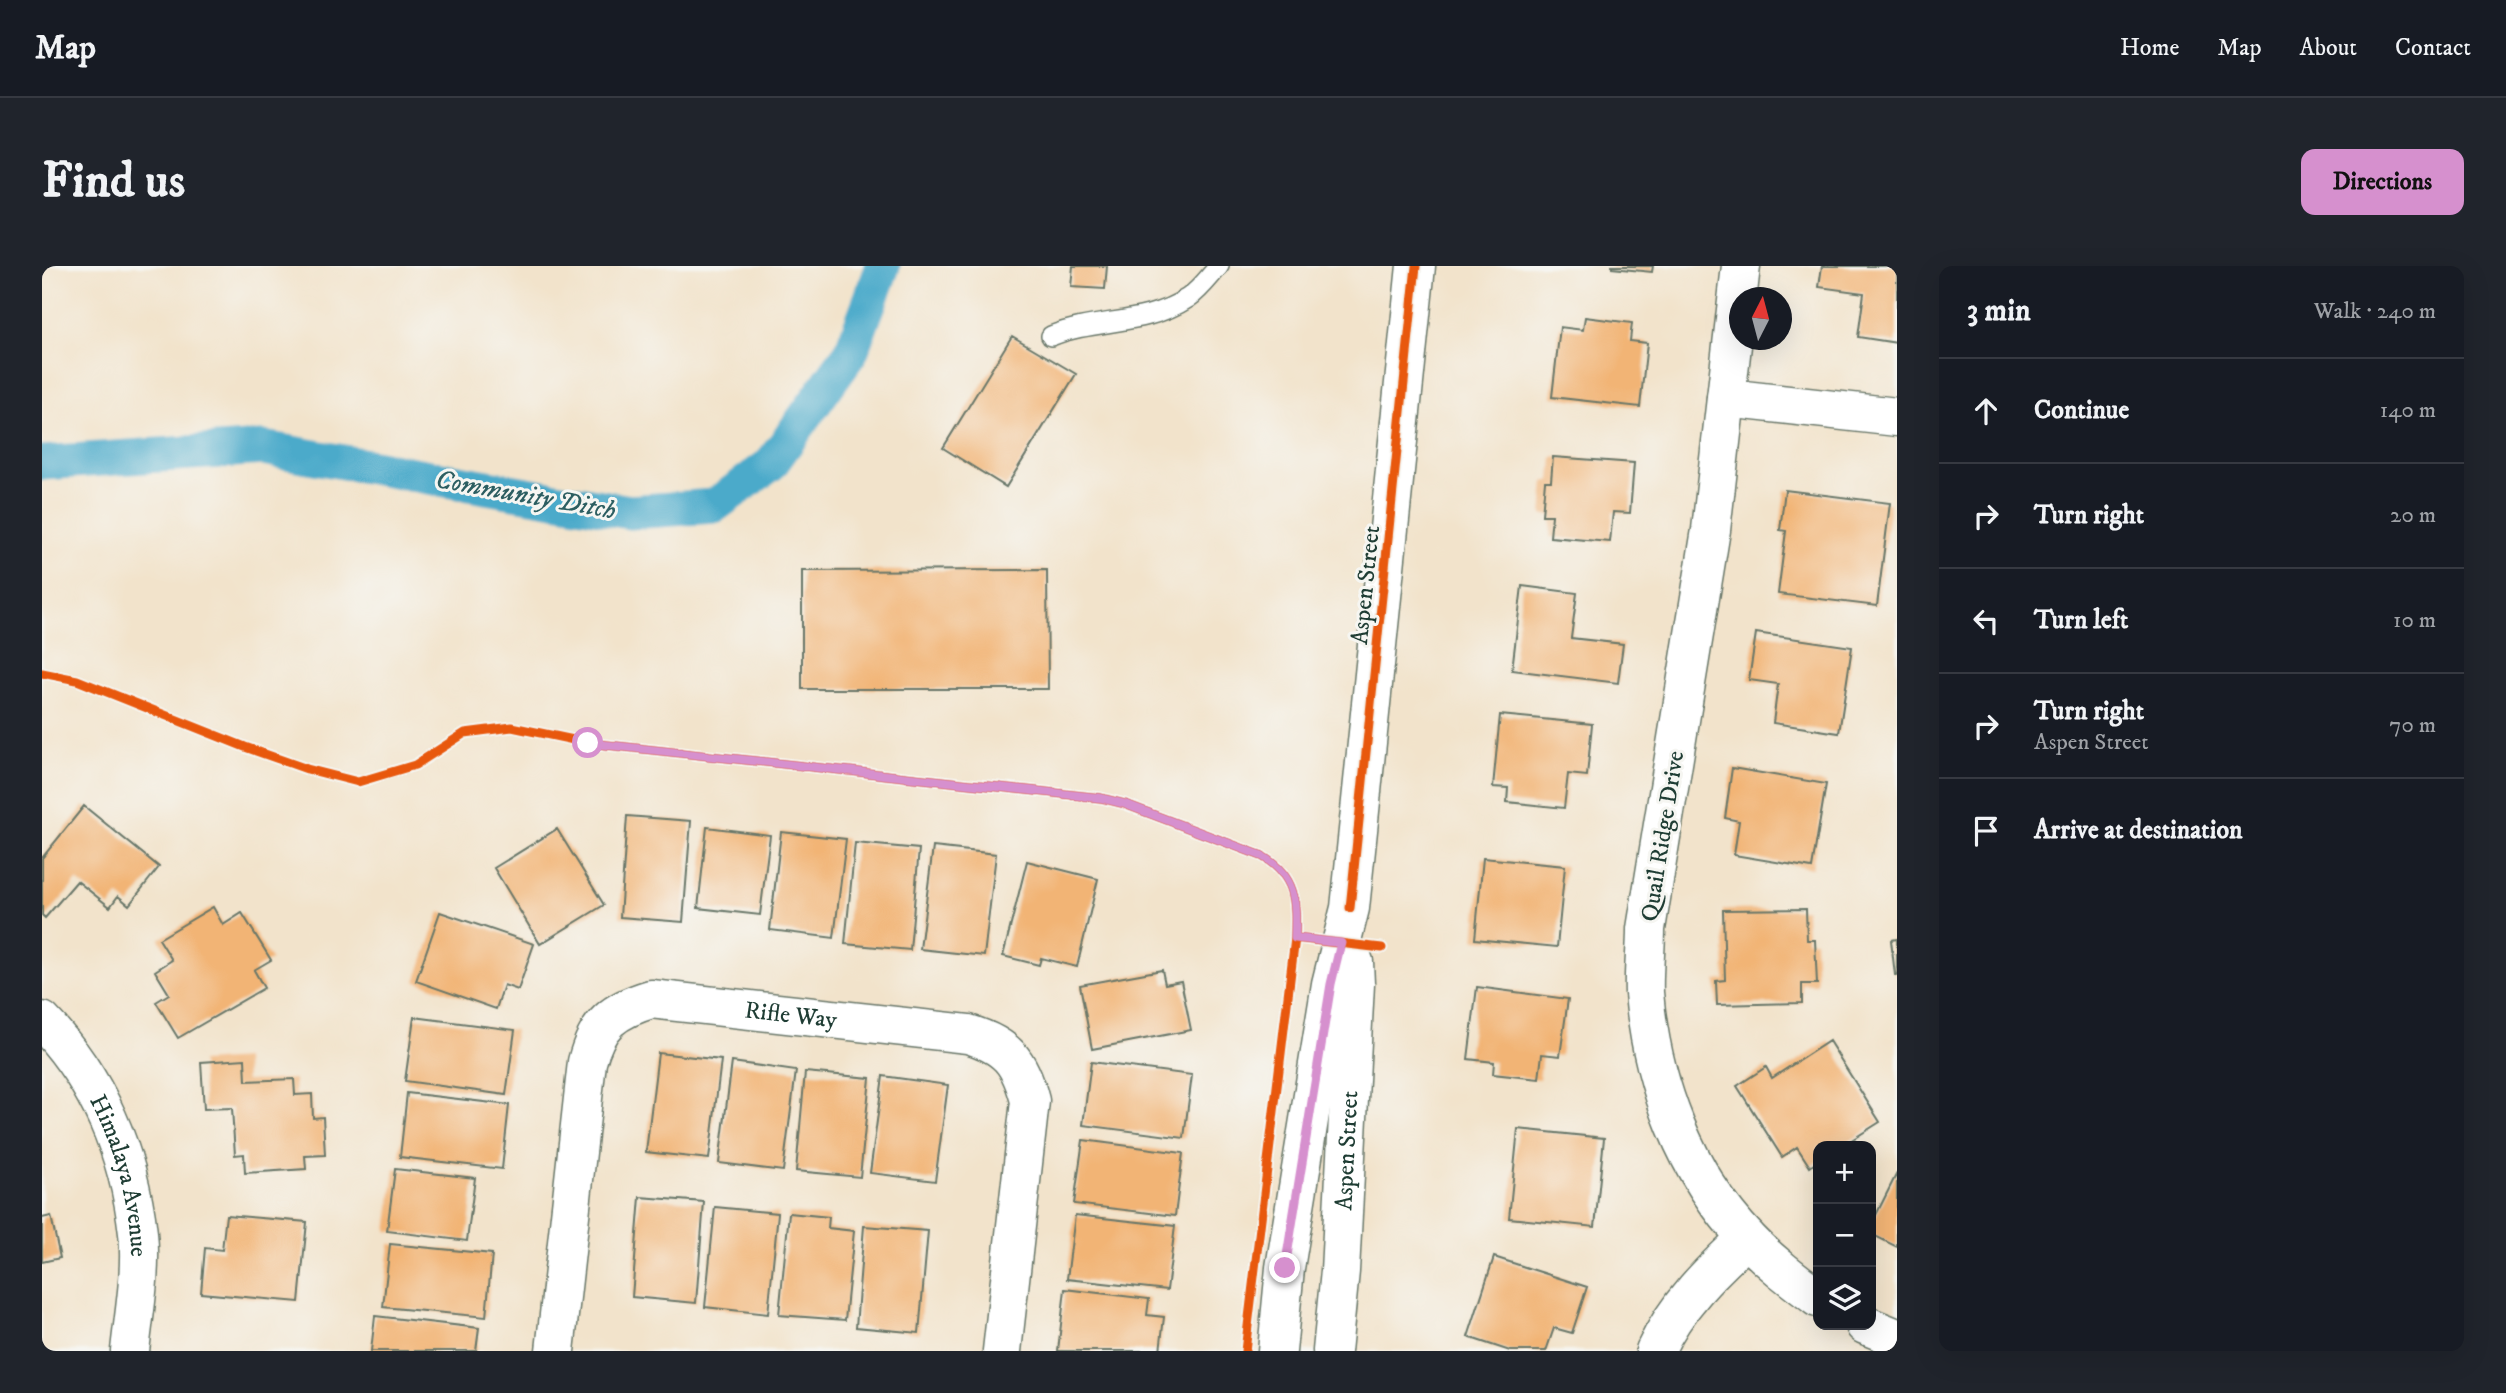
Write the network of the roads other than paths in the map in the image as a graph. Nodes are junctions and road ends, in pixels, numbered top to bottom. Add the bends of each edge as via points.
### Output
1 (1219, 266) edge
2 (1416, 266) edge
3 (1741, 266) edge
4 (1051, 337) dead end
5 (1726, 398) junction
6 (1897, 417) edge
7 (1350, 908) junction
8 (42, 1021) edge
9 (1747, 1238) junction
10 (1813, 1294) edge
11 (1876, 1329) edge
12 (1897, 1338) edge
13 (130, 1351) edge
14 (555, 1351) edge
15 (1002, 1351) edge
16 (1277, 1351) edge
17 (1332, 1351) edge
18 (1655, 1351) edge

1 - 4 lane via 1189,297 1139,319 1072,328
2 - 7 street, Aspen Street
3 - 5 street, Quail Ridge Drive
5 - 6 street
5 - 9 street, Quail Ridge Drive via 1711,530 1646,929 1644,990 1650,1045 1664,1098 1685,1148 1713,1195
7 - 16 street, Aspen Street via 1331,984 1285,1268
7 - 17 street, Aspen Street via 1355,984
8 - 13 street, Himalaya Avenue via 91,1084 129,1177 138,1235
9 - 10 street, Quail Ridge Drive
9 - 18 street via 1687,1298
11 - 12 street
14 - 15 street, Rifle Way via 587,1062 607,1020 626,1006 652,999 968,1034 992,1041 1011,1056 1024,1076 1030,1101

